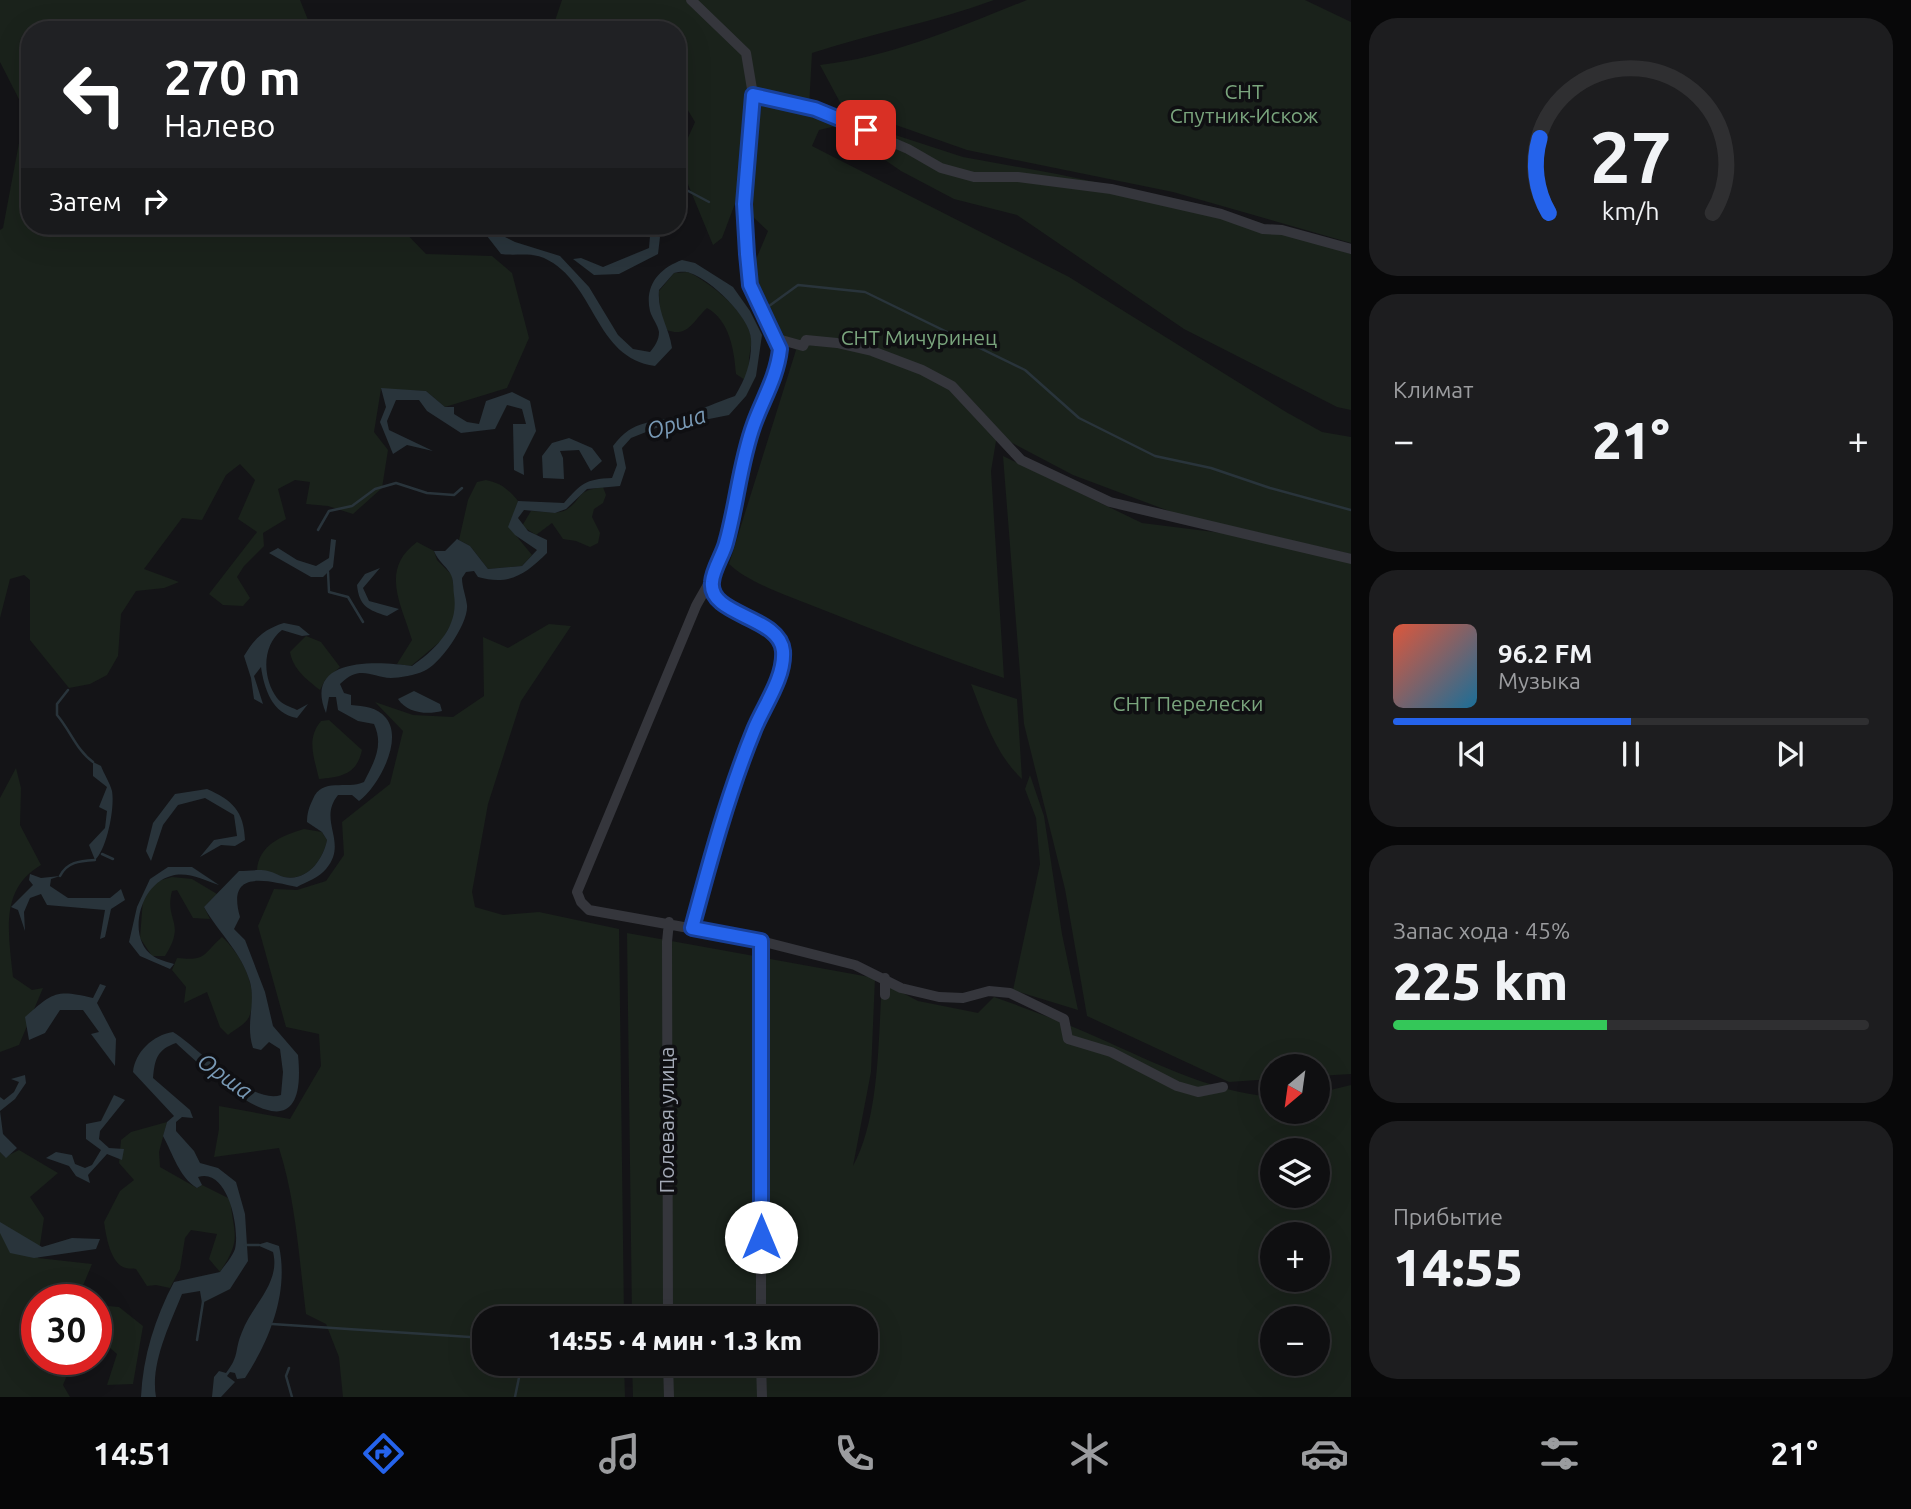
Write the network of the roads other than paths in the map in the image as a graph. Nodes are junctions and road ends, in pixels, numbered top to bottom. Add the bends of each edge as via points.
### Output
1 (691, 0) edge
2 (753, 95) junction
3 (1351, 249) edge
4 (774, 338) junction
5 (803, 346) junction
6 (779, 358) junction
7 (1351, 559) edge
8 (712, 580) junction
9 (669, 922) junction
10 (692, 928) junction
11 (761, 941) junction
12 (885, 978) junction
13 (885, 995) dead end
14 (1223, 1087) dead end
15 (668, 1306) edge
16 (761, 1306) edge
17 (668, 1376) edge
18 (761, 1376) edge
19 (669, 1397) edge
20 (762, 1397) edge

1 - 2 street via 746,53
2 - 3 street via 828,113 941,168 974,177 1018,177 1111,189
2 - 4 street via 744,204 747,254 750,285
4 - 5 street
4 - 6 street
5 - 6 street
5 - 7 street via 806,340 837,343 922,370 952,386 1021,460 1110,502
6 - 8 street via 753,426 725,546
8 - 9 street via 696,606 577,892 589,910
8 - 10 street via 721,602 775,632 783,652 779,675 719,833
9 - 10 street
9 - 15 street, Полевая улица
10 - 11 street
11 - 12 street via 855,965
11 - 16 street
12 - 13 street
12 - 14 street via 901,988 940,997 1010,993 1064,1019 1068,1039 1111,1052 1177,1086 1198,1092
17 - 19 street
18 - 20 street

